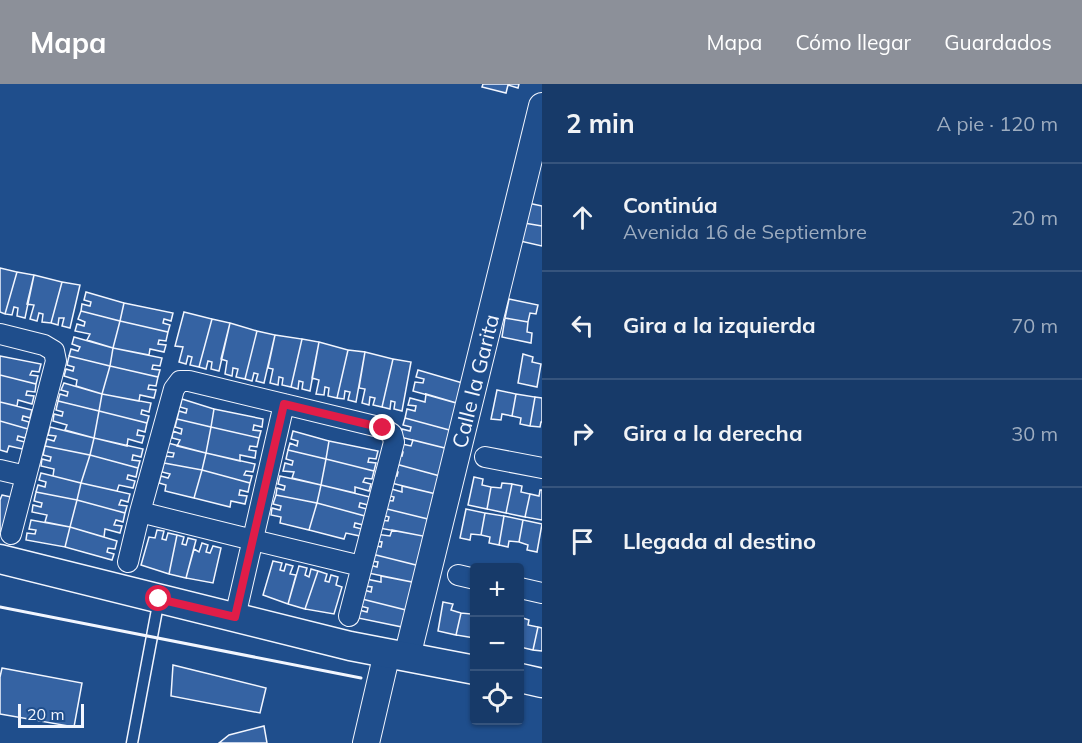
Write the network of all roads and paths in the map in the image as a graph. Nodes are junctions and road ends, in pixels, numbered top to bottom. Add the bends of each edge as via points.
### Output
1 (542, 106) edge
2 (538, 140) edge
3 (0, 334) edge
4 (284, 404) junction
5 (485, 457) dead end
6 (542, 468) edge
7 (0, 470) edge
8 (26, 476) junction
9 (140, 512) junction
10 (11, 534) dead end
11 (253, 540) junction
12 (0, 559) edge
13 (128, 562) dead end
14 (361, 566) junction
15 (524, 589) edge
16 (542, 593) edge
17 (159, 599) junction
18 (349, 616) dead end
19 (235, 617) junction
20 (397, 655) junction
21 (470, 669) edge
22 (524, 679) edge
23 (542, 682) edge
24 (132, 743) edge
25 (366, 743) edge

1 - 2 street, Calle la Garita
2 - 20 street, Calle la Garita
3 - 8 street via 44,345 54,351 56,361
4 - 9 street via 180,381 174,389
4 - 11 street
4 - 14 street via 383,428 392,434 394,442
5 - 6 street
7 - 8 street
8 - 10 street
9 - 11 street
9 - 13 street
11 - 14 street
11 - 19 street
12 - 17 main road
14 - 18 street
15 - 16 street
17 - 19 main road
17 - 24 lane
19 - 20 main road
20 - 21 main road
20 - 25 street, Calle la Garita
22 - 23 main road

